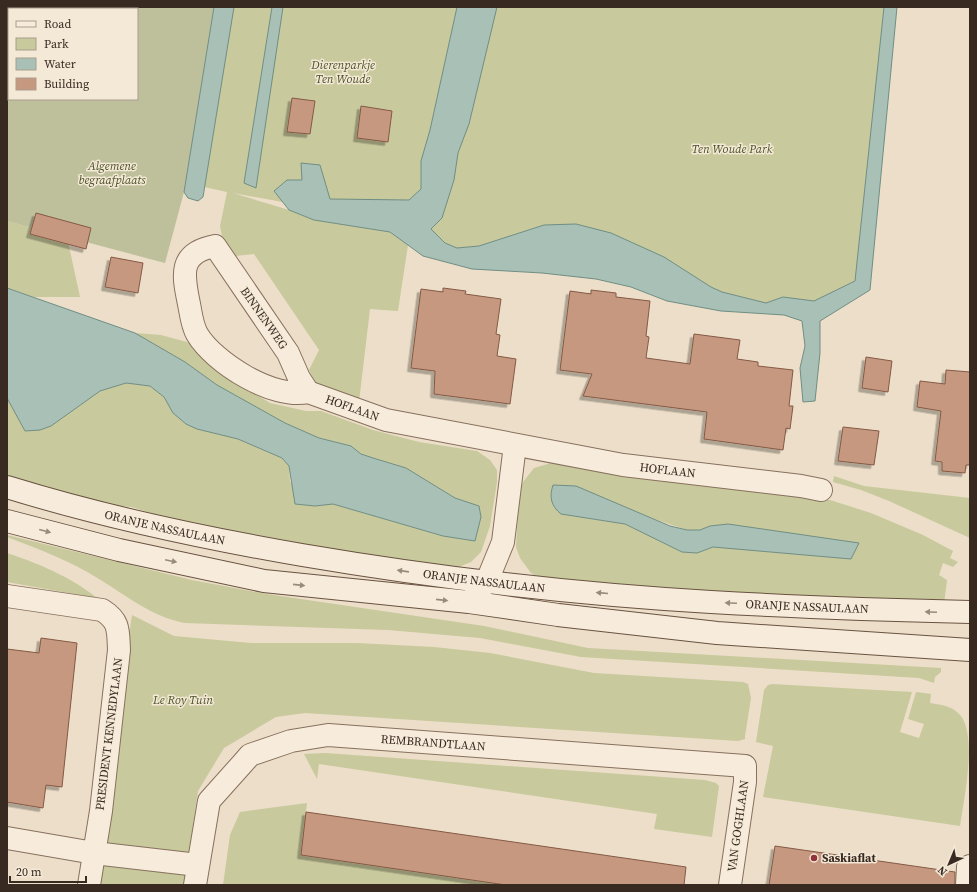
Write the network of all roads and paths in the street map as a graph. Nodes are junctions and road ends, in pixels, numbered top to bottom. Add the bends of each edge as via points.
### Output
1 (308, 392) junction
2 (515, 445) junction
3 (7, 486) edge
4 (821, 490) dead end
5 (7, 521) edge
6 (487, 581) junction
7 (7, 596) edge
8 (469, 602) junction
9 (970, 612) edge
10 (970, 650) edge
11 (745, 766) joint
12 (7, 838) edge
13 (94, 853) junction
14 (970, 866) edge
15 (196, 875) edge
16 (89, 885) edge
17 (730, 885) edge
18 (967, 885) edge

1 - 1 street, BINNENWEG via 288,353 215,246 202,249 190,259 183,275 197,333 210,350 258,383 286,393
1 - 2 street, HOFLAAN via 386,420
2 - 4 street, HOFLAAN via 622,465
2 - 6 street via 503,542
6 -> 3 street, ORANJE NASSAULAAN via 339,561 221,541 141,523
5 -> 8 street, ORANJE NASSAULAAN via 119,550 264,581
6 - 8 street
9 -> 6 street, ORANJE NASSAULAAN via 710,602
7 - 13 street, PRESIDENT KENNEDYLAAN via 102,610 112,616 118,627 119,650
8 - 10 street, ORANJE NASSAULAAN via 717,633
11 - 15 street, REMBRANDTLAAN via 328,735 291,741 250,755 209,801
11 - 17 street, VAN GOGHLAAN
12 - 13 street
13 - 15 street
13 - 16 street, PRESIDENT KENNEDYLAAN
14 - 18 street

